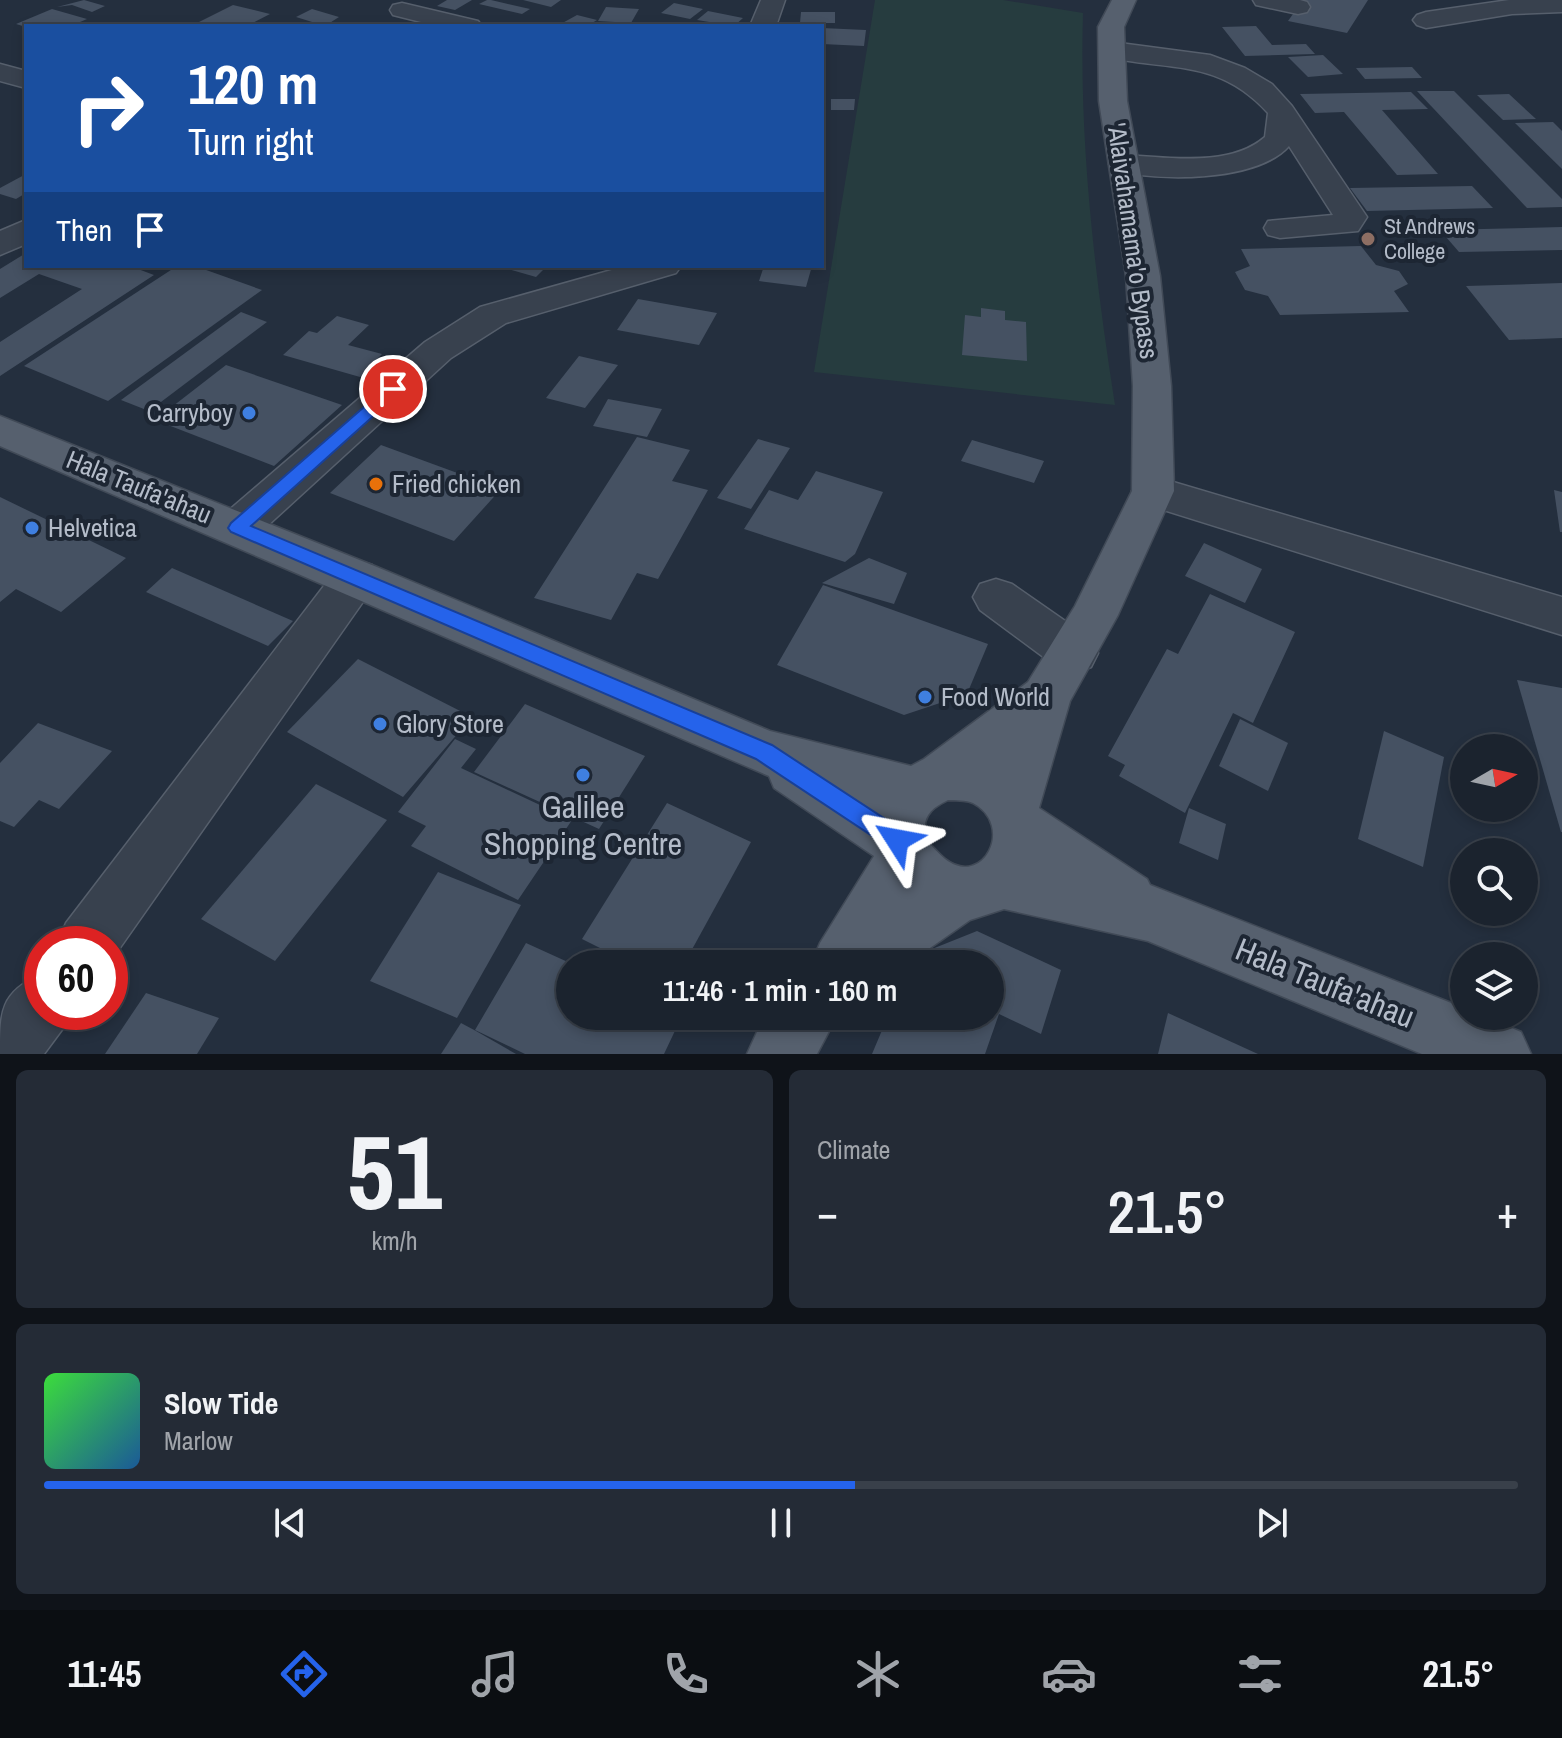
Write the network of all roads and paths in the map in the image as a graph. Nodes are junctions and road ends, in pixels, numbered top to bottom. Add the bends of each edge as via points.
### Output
1 (773, 0) edge
2 (1124, 0) edge
3 (1265, 0) edge
4 (1507, 0) edge
5 (1562, 4) edge
6 (410, 5) edge
7 (1534, 6) junction
8 (1298, 7) dead end
9 (1426, 20) dead end
10 (378, 24) edge
11 (463, 24) edge
12 (764, 24) edge
13 (1112, 50) junction
14 (0, 72) edge
15 (24, 79) edge
16 (1282, 112) junction
17 (1124, 164) junction
18 (1280, 228) dead end
19 (24, 231) edge
20 (0, 245) edge
21 (657, 268) edge
22 (3, 434) edge
23 (1153, 491) junction
24 (237, 528) junction
25 (356, 577) junction
26 (996, 597) dead end
27 (1562, 616) edge
28 (1074, 653) junction
29 (1046, 697) junction
30 (914, 816) junction
31 (1016, 818) junction
32 (982, 886) junction
33 (1149, 913) junction
34 (100, 926) edge
35 (848, 950) edge
36 (878, 950) edge
37 (24, 1030) edge
38 (796, 1030) edge
39 (6, 1054) edge
40 (779, 1054) edge
41 (1499, 1054) edge

1 - 12 street
2 - 13 main road, 'Alaivahamama'o Bypass via 1111,27
3 - 8 street
4 - 7 street
5 - 7 street
6 - 10 street
6 - 11 street
7 - 9 street
13 - 16 street via 1201,61 1262,90
13 - 17 main road, 'Alaivahamama'o Bypass via 1113,101
14 - 15 street
16 - 17 street via 1278,142 1261,157 1186,166
16 - 18 street via 1351,217 1346,224
17 - 23 main road, 'Alaivahamama'o Bypass via 1143,276
19 - 20 street
21 - 24 street via 493,315 438,350
22 - 24 main road, Hala Taufa'ahau
23 - 27 street
23 - 28 main road, 'Alaivahamama'o Bypass
24 - 25 main road, Hala Taufa'ahau
25 - 30 main road, Hala Taufa'ahau
25 - 34 street
26 - 28 street
28 - 29 main road, 'Alaivahamama'o Bypass
29 - 30 main road, 'Alaivahamama'o Bypass
29 - 31 main road, 'Alaivahamama'o Bypass
30 - 31 main road via 961,777 990,785
30 - 32 main road via 929,882
30 - 35 main road, 'Alaivahamama'o Bypass
31 - 32 main road via 1022,847 1016,866
31 - 33 main road, Hala Taufa'ahau
32 - 33 main road, Hala Taufa'ahau
32 - 36 main road
33 - 41 main road, Hala Taufa'ahau
37 - 39 street
38 - 40 main road

